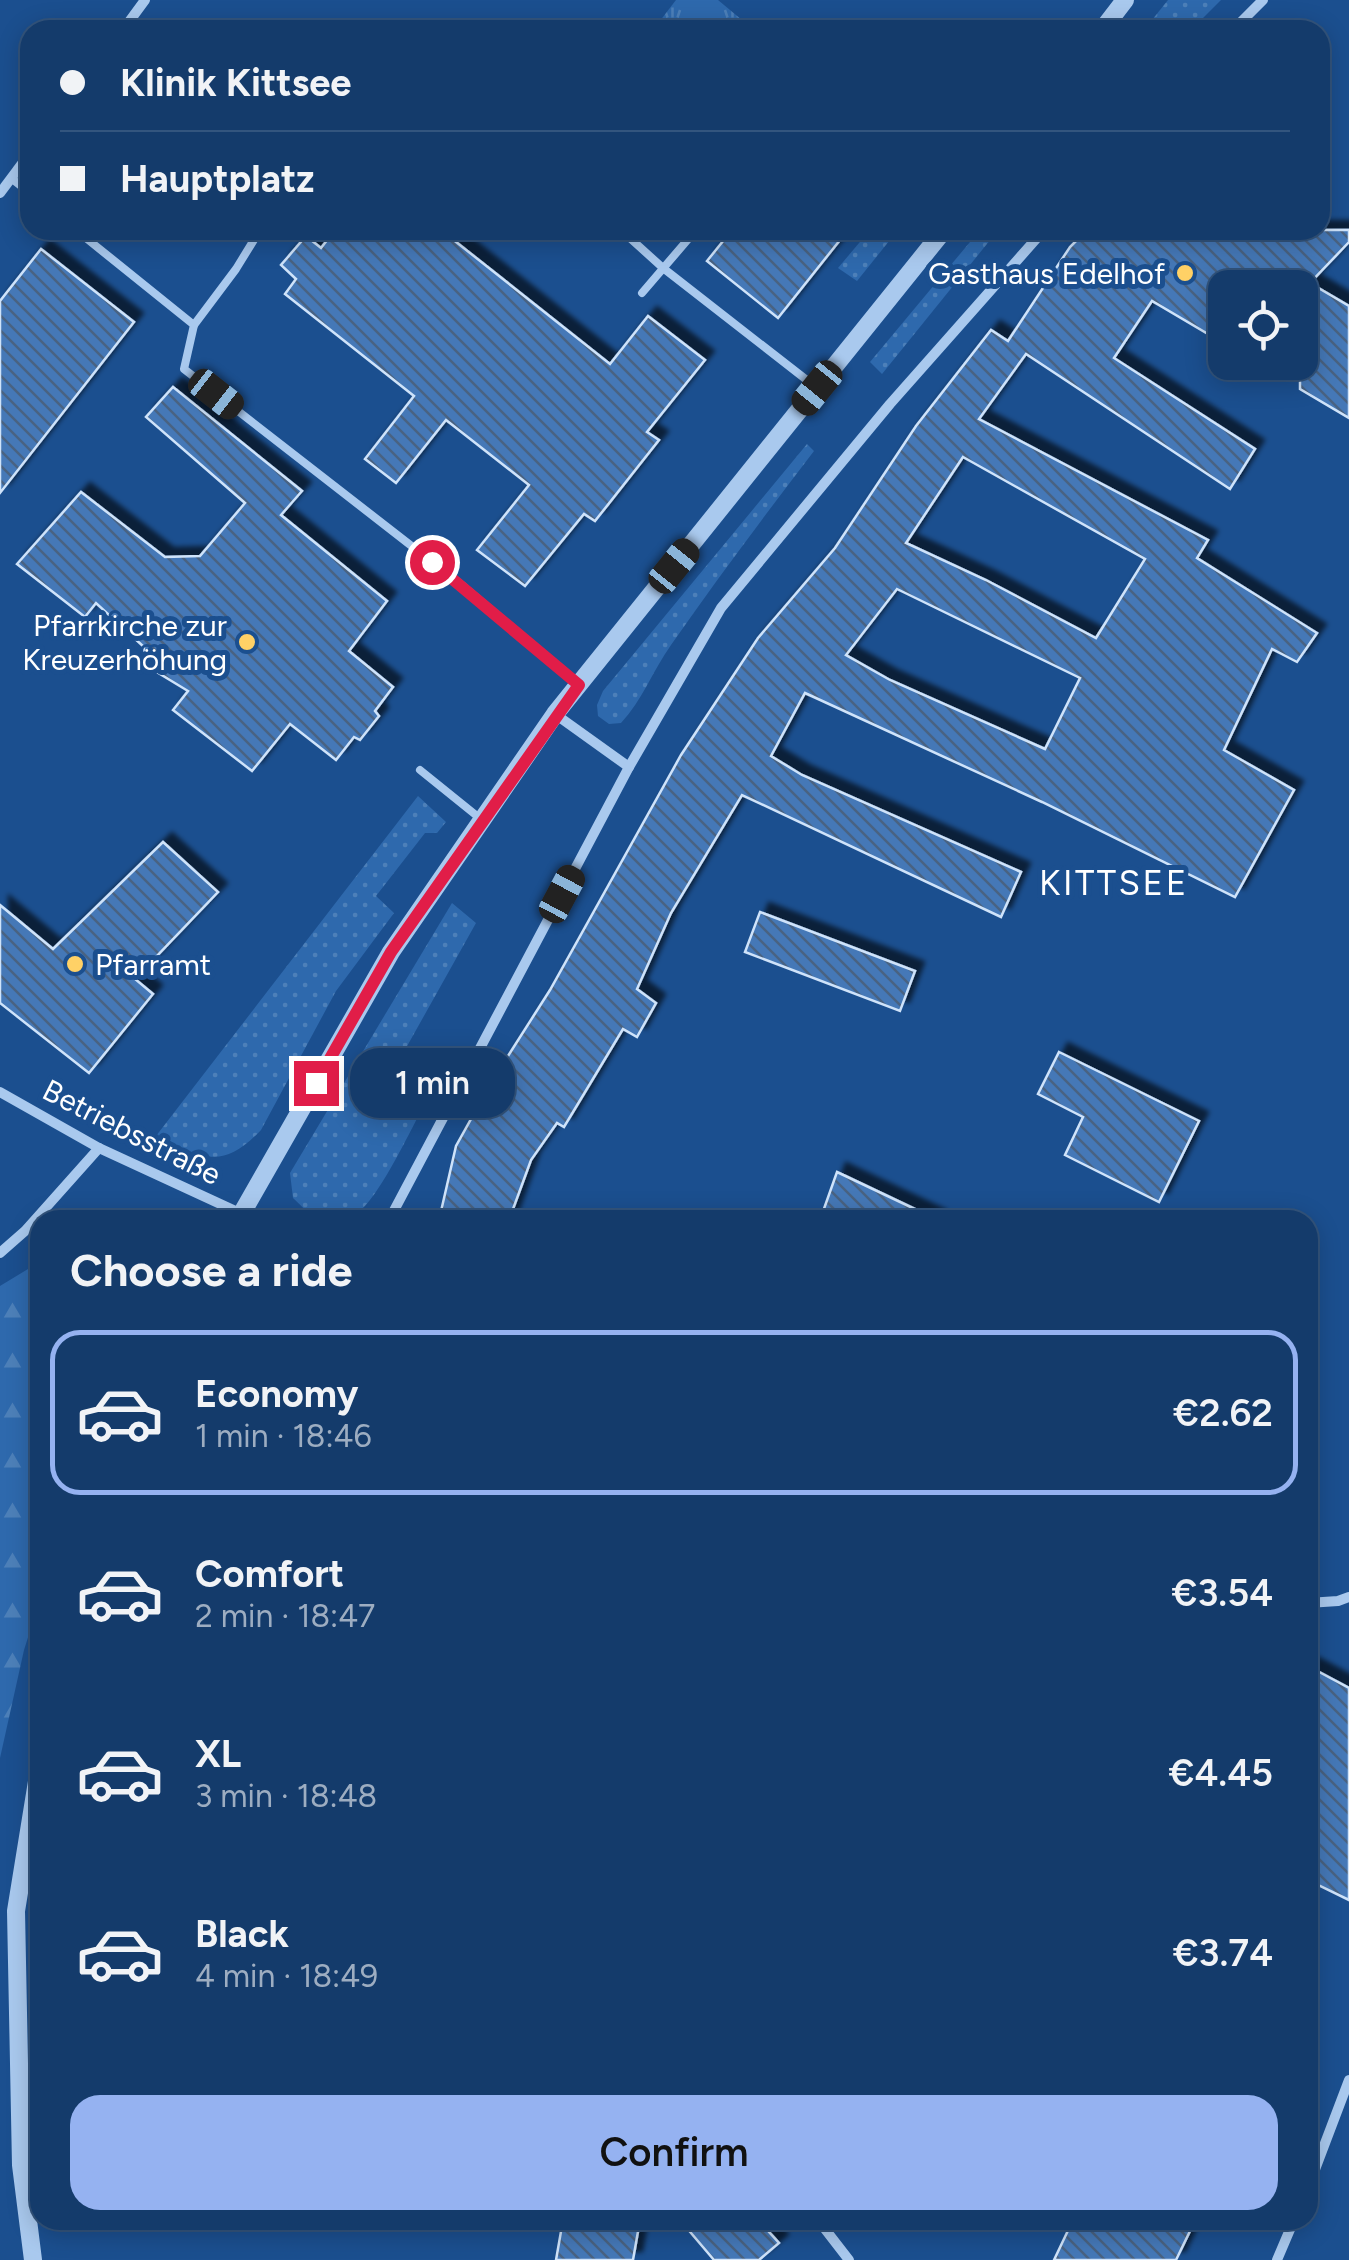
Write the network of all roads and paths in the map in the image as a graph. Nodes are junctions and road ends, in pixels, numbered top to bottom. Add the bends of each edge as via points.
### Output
1 (1125, 0) edge
2 (1263, 0) edge
3 (1110, 20) edge
4 (1243, 20) edge
5 (20, 166) edge
6 (11, 178) junction
7 (20, 185) edge
8 (0, 193) edge
9 (88, 240) edge
10 (254, 240) edge
11 (632, 240) edge
12 (687, 240) edge
13 (936, 240) edge
14 (1035, 240) edge
15 (663, 268) junction
16 (642, 292) dead end
17 (194, 325) junction
18 (817, 388) junction
19 (579, 685) junction
20 (556, 714) junction
21 (628, 767) junction
22 (420, 770) dead end
23 (482, 820) junction
24 (0, 1092) edge
25 (99, 1148) junction
26 (44, 1210) edge
27 (228, 1210) edge
28 (249, 1210) edge
29 (394, 1210) edge
30 (30, 1225) edge
31 (0, 1253) edge
32 (1345, 1601) edge
33 (1318, 1602) edge
34 (30, 1826) edge
35 (1349, 2080) edge
36 (1318, 2162) edge
37 (30, 2228) edge
38 (30, 2230) edge
39 (826, 2230) edge
40 (1290, 2230) edge
41 (34, 2260) edge
42 (848, 2260) edge
43 (1277, 2260) edge

1 - 3 street
2 - 4 street
5 - 6 street
6 - 7 lane
6 - 8 street
9 - 17 lane
10 - 17 lane
11 - 15 lane
12 - 15 lane
13 - 18 street
14 - 21 street via 720,608
15 - 16 lane
15 - 18 lane
17 - 19 lane via 184,369
18 - 19 street
19 - 20 street
20 - 21 street
20 - 23 street
21 - 29 street
22 - 23 lane
23 - 28 street via 391,952
24 - 25 street, Betriebsstraße
25 - 26 street
25 - 27 street, Betriebsstraße
30 - 31 street
32 - 33 street
34 - 37 street via 16,1912 22,2164
35 - 36 street
38 - 41 street
39 - 42 street
40 - 43 street

